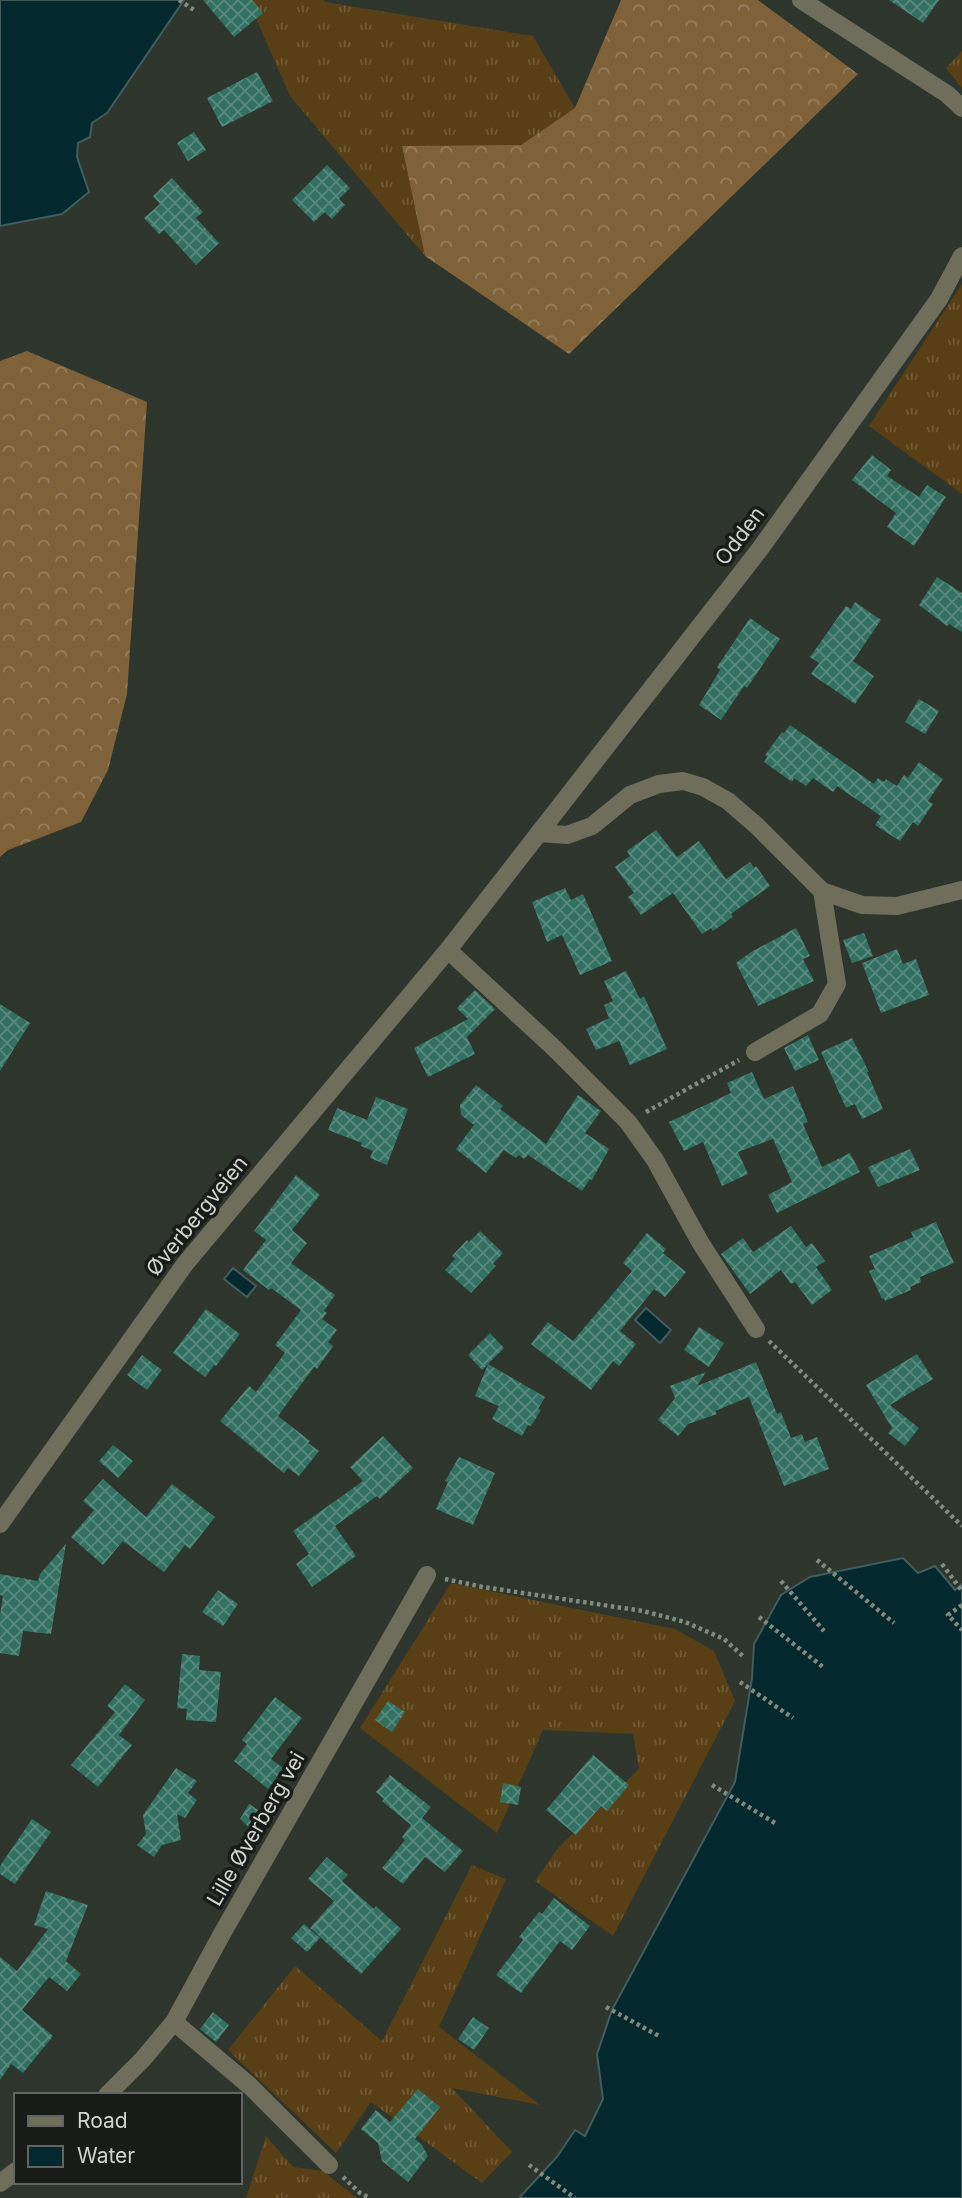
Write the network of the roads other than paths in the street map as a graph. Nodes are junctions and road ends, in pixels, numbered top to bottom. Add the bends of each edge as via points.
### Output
1 (801, 0) edge
2 (962, 108) edge
3 (962, 256) edge
4 (539, 833) junction
5 (962, 890) edge
6 (822, 891) junction
7 (448, 950) junction
8 (755, 1052) road end
9 (756, 1329) road end
10 (0, 1524) edge
11 (427, 1575) road end
12 (174, 2022) junction
13 (109, 2093) edge
14 (329, 2165) road end

1 - 2 street
3 - 4 street, Odden via 939,299 784,516
4 - 6 street via 567,835 592,826 630,795 683,781 729,802
4 - 7 street, Øverbergveien
5 - 6 street via 897,906 862,905
6 - 8 street via 837,984 820,1014
7 - 9 street via 628,1122
7 - 10 street, Øverbergveien via 185,1264
11 - 12 street, Lille Øverberg vei
12 - 13 street, Lille Øverberg vei
12 - 14 street via 250,2086

